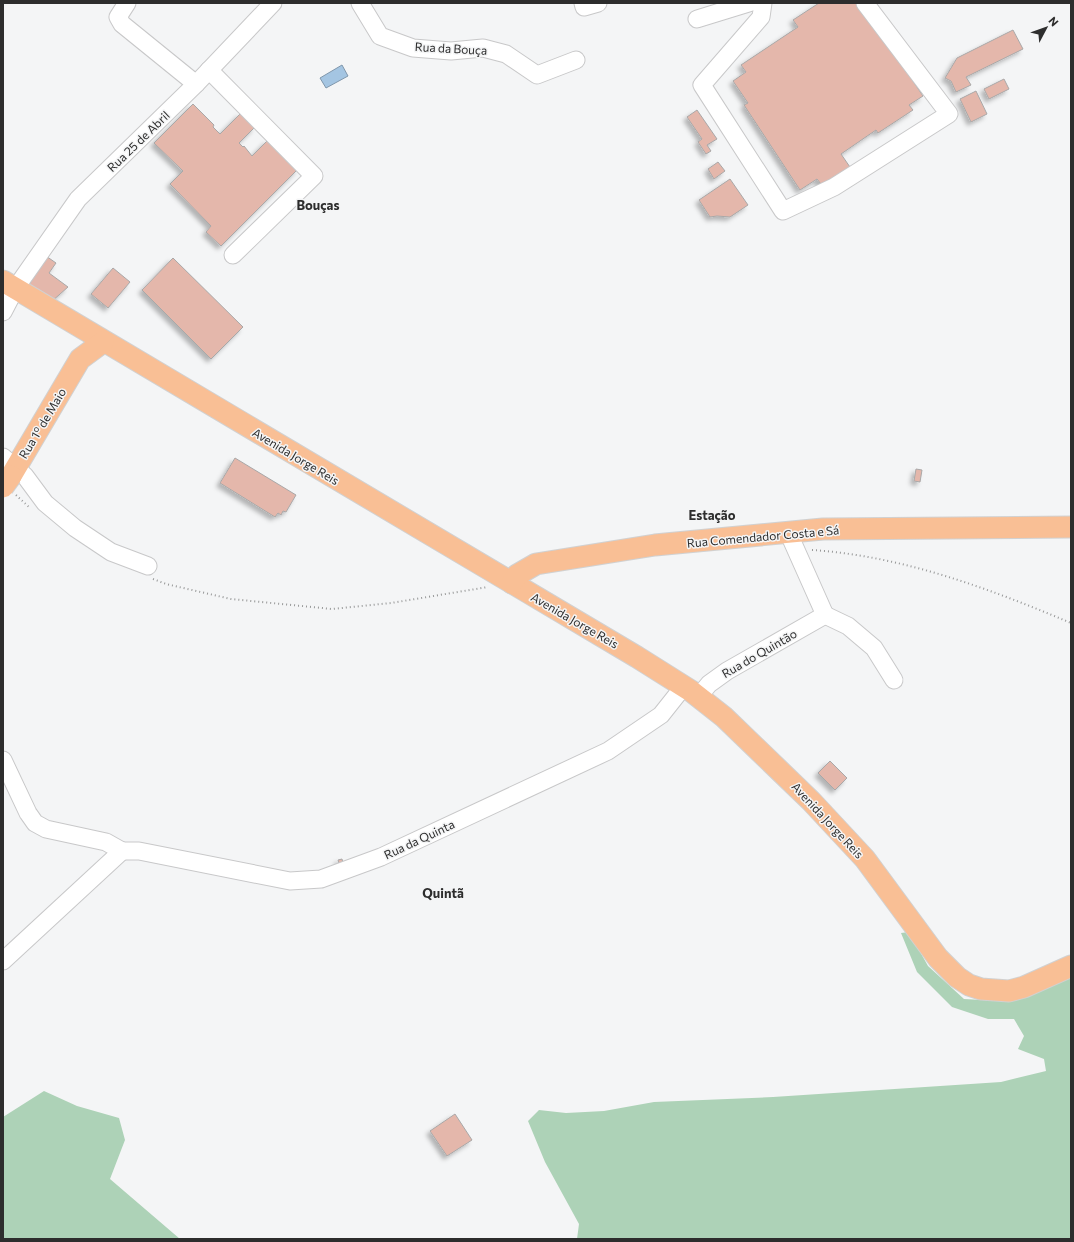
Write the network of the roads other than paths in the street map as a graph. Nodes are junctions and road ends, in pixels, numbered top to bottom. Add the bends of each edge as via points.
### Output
1 (127, 3) edge
2 (273, 3) edge
3 (360, 3) edge
4 (583, 3) edge
5 (598, 3) edge
6 (749, 3) edge
7 (763, 3) edge
8 (865, 3) edge
9 (697, 19) dead end
10 (576, 60) dead end
11 (209, 70) junction
12 (196, 84) junction
13 (233, 255) dead end
14 (9, 285) edge
15 (3, 312) edge
16 (82, 330) junction
17 (103, 342) junction
18 (80, 359) junction
19 (8, 472) edge
20 (1071, 527) edge
21 (788, 532) junction
22 (148, 566) dead end
23 (512, 584) junction
24 (825, 615) junction
25 (894, 680) dead end
26 (691, 691) junction
27 (3, 760) edge
28 (122, 851) junction
29 (3, 961) edge
30 (1071, 966) edge

1 - 12 street via 118,17 122,24
2 - 11 street, Rua 25 de Abril
3 - 10 street, Rua da Bouça via 380,36 413,48 451,51 483,48 506,54 537,75
4 - 5 street via 584,6
6 - 9 street
7 - 8 street via 761,17 702,85 783,211 834,186 949,114
11 - 12 street, Rua 25 de Abril
11 - 13 street via 314,176
12 - 14 street, Rua 25 de Abril via 78,199
14 - 15 street, Rua 25 de Abril
14 - 16 main road, Avenida Jorge Reis
16 - 17 main road, Avenida Jorge Reis
16 - 18 main road, Rua 1º de Maio
17 - 18 main road, Rua 1º de Maio
17 - 23 main road, Avenida Jorge Reis
18 - 19 main road, Rua 1º de Maio
19 - 22 street via 75,528 111,552
20 - 21 main road, Rua Comendador Costa e Sá
21 - 23 main road, Rua Comendador Costa e Sá via 655,545 536,564 517,576
21 - 24 street
23 - 26 main road, Avenida Jorge Reis
24 - 25 street via 848,626 874,648
24 - 26 street, Rua do Quintão via 727,670 708,684
26 - 28 street, Rua da Quinta via 608,751 381,857 321,878 290,881 139,851
26 - 30 main road, Avenida Jorge Reis via 749,739 841,832 881,879 938,958 957,977 975,987 1009,991
27 - 28 street via 35,823 106,842
28 - 29 street

